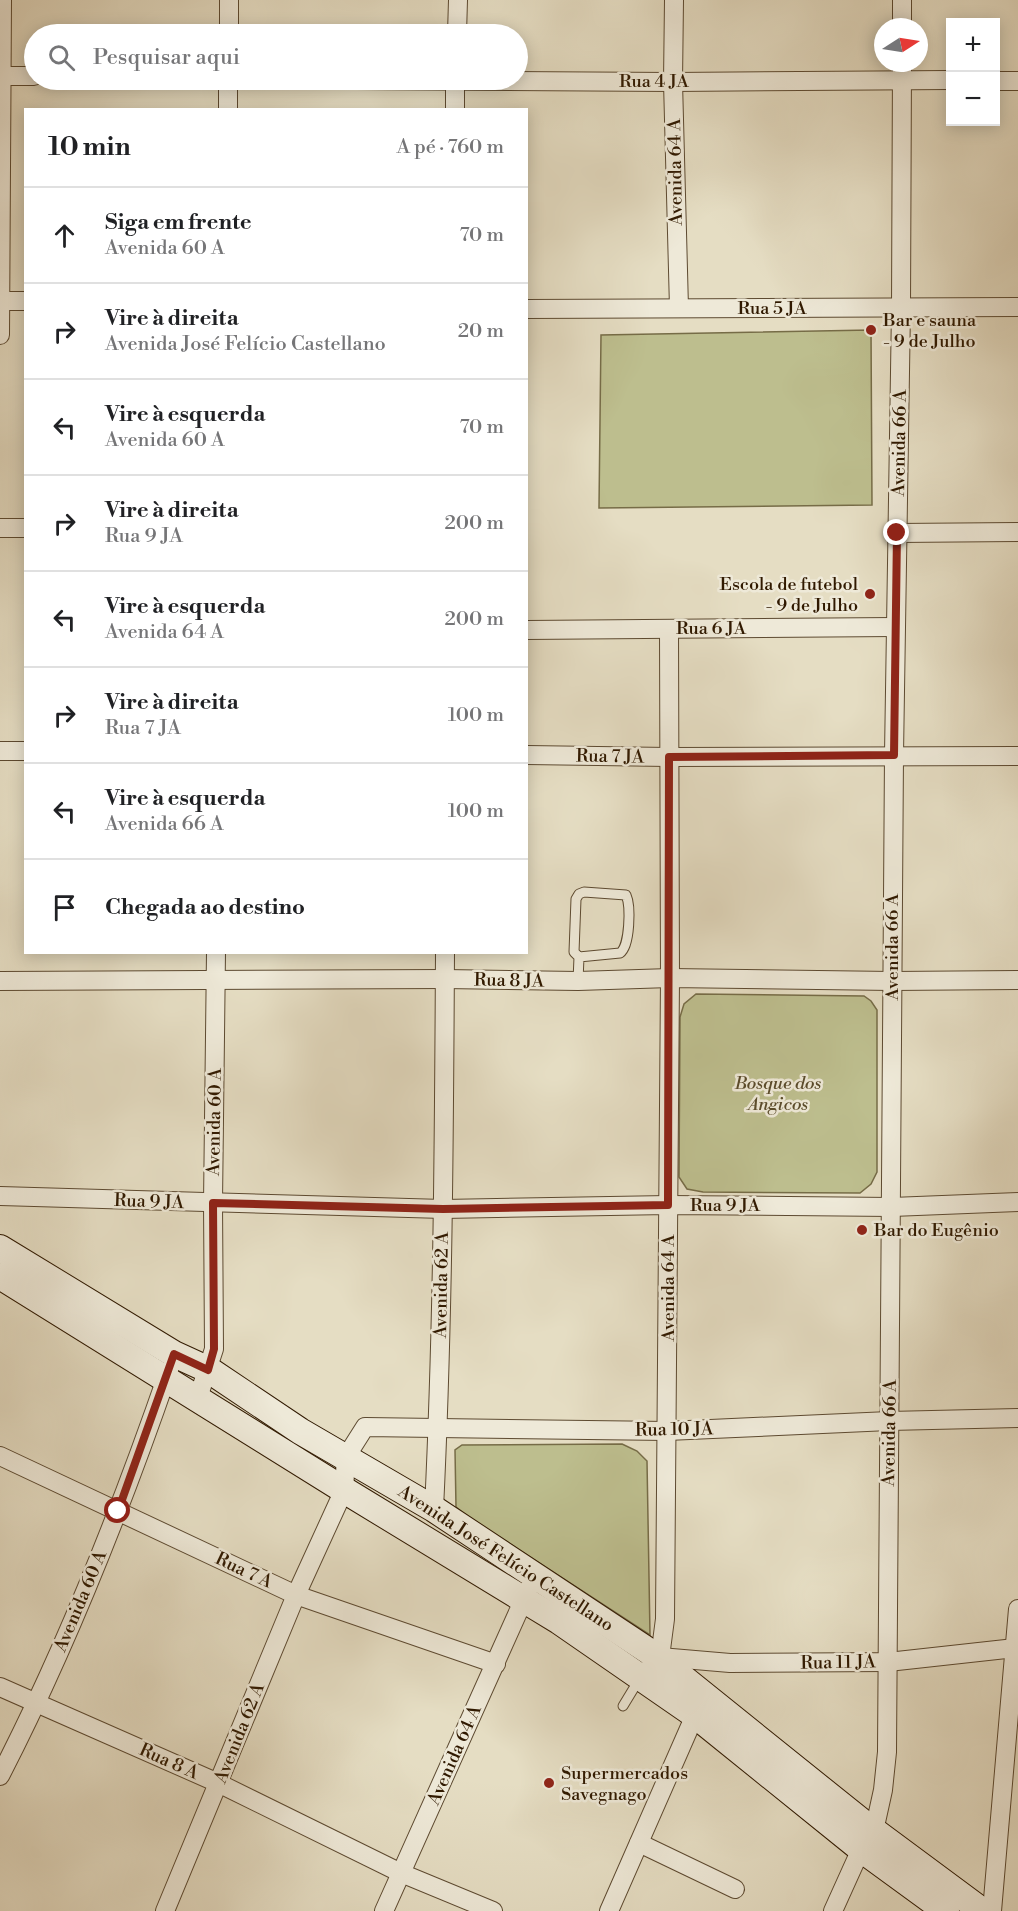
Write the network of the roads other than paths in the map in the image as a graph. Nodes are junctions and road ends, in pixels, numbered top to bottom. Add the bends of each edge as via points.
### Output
1 (2, 0) edge
2 (229, 0) edge
3 (458, 0) edge
4 (674, 0) edge
5 (902, 0) edge
6 (902, 18) edge
7 (229, 24) edge
8 (457, 24) edge
9 (881, 72) edge
10 (902, 72) edge
11 (907, 72) edge
12 (1, 76) edge
13 (24, 76) edge
14 (946, 79) edge
15 (528, 81) edge
16 (1000, 81) edge
17 (1018, 81) edge
18 (673, 82) junction
19 (228, 90) edge
20 (455, 90) edge
21 (228, 108) edge
22 (454, 108) edge
23 (0, 301) edge
24 (24, 302) edge
25 (1018, 307) edge
26 (679, 308) junction
27 (901, 308) junction
28 (528, 309) edge
29 (0, 335) edge
30 (0, 528) edge
31 (24, 528) edge
32 (1018, 532) edge
33 (897, 533) junction
34 (895, 627) junction
35 (669, 629) junction
36 (528, 630) edge
37 (0, 751) edge
38 (24, 751) edge
39 (528, 755) edge
40 (894, 755) junction
41 (1018, 756) edge
42 (669, 757) junction
43 (216, 954) edge
44 (446, 954) edge
45 (579, 957) junction
46 (670, 978) junction
47 (445, 979) junction
48 (1018, 980) edge
49 (0, 981) edge
50 (216, 981) junction
51 (578, 981) junction
52 (892, 981) junction
53 (0, 1196) edge
54 (1018, 1202) edge
55 (213, 1203) junction
56 (668, 1205) junction
57 (892, 1207) junction
58 (443, 1209) junction
59 (0, 1248) edge
60 (0, 1276) edge
61 (174, 1354) junction
62 (208, 1370) junction
63 (165, 1380) junction
64 (198, 1398) junction
65 (1018, 1418) edge
66 (889, 1421) junction
67 (438, 1428) junction
68 (666, 1431) junction
69 (0, 1456) edge
70 (346, 1457) junction
71 (344, 1490) junction
72 (434, 1509) junction
73 (118, 1511) junction
74 (529, 1587) junction
75 (296, 1595) junction
76 (1018, 1609) edge
77 (1015, 1648) junction
78 (659, 1658) junction
79 (888, 1662) junction
80 (496, 1664) junction
81 (640, 1678) junction
82 (0, 1687) edge
83 (37, 1703) junction
84 (623, 1706) dead end
85 (701, 1706) junction
86 (0, 1776) edge
87 (218, 1783) junction
88 (867, 1840) junction
89 (639, 1844) junction
90 (401, 1873) junction
91 (735, 1889) dead end
92 (165, 1911) edge
93 (384, 1911) edge
94 (493, 1911) edge
95 (609, 1911) edge
96 (833, 1911) edge
97 (946, 1911) edge
98 (982, 1911) edge
99 (992, 1911) edge

1 - 12 street
2 - 7 street
3 - 8 street
4 - 18 street, Avenida 64 A
5 - 6 street
9 - 18 street, Rua 4 JA
10 - 27 street, Avenida 66 A
11 - 14 street, Rua 4 JA
12 - 13 street
12 - 23 street
15 - 18 street, Rua 4 JA
16 - 17 street
18 - 26 street, Avenida 64 A
19 - 21 street
20 - 22 street
23 - 24 street
23 - 29 street
25 - 27 street, Rua 5 JA
26 - 27 street, Rua 5 JA
26 - 28 street, Rua 5 JA
27 - 33 street, Avenida 66 A
30 - 31 street
32 - 33 street
33 - 34 street, Avenida 66 A
34 - 35 street, Rua 6 JA
34 - 40 street, Avenida 66 A
35 - 36 street, Rua 6 JA
35 - 42 street, Avenida 64 A
37 - 38 street
39 - 42 street, Rua 7 JA
40 - 41 street, Rua 7 JA
40 - 42 street, Rua 7 JA
40 - 52 street, Avenida 66 A
42 - 46 street, Avenida 64 A
43 - 50 street, Avenida 60 A
44 - 47 street, Avenida 62 A
45 - 45 lane via 574,952 579,894 626,895 629,900 625,950
45 - 51 lane
46 - 51 street, Rua 8 JA
46 - 52 street, Rua 8 JA
46 - 56 street, Avenida 64 A
47 - 50 street, Rua 8 JA
47 - 51 street, Rua 8 JA
47 - 58 street, Avenida 62 A
48 - 52 street, Rua 8 JA
49 - 50 street, Rua 8 JA
50 - 55 street, Avenida 60 A
52 - 57 street, Avenida 66 A
53 - 55 street, Rua 9 JA
54 - 57 street, Rua 9 JA
55 - 58 street, Rua 9 JA
55 - 62 street, Avenida 60 A via 214,1349
56 - 57 street, Rua 9 JA
56 - 58 street, Rua 9 JA
56 - 68 street, Avenida 64 A
57 - 66 street, Avenida 66 A
58 - 67 street, Avenida 62 A
59 - 61 main road, Avenida José Felício Castellano
60 - 63 main road, Avenida José Felício Castellano
61 - 62 main road, Avenida José Felício Castellano
61 - 63 street, Avenida 60 A
62 - 64 street, Avenida 60 A
62 - 70 main road, Avenida José Felício Castellano
63 - 64 main road, Avenida José Felício Castellano
63 - 73 street, Avenida 60 A
64 - 71 main road, Avenida José Felício Castellano
65 - 66 street, Rua 10 JA
66 - 68 street, Rua 10 JA
66 - 79 street, Avenida 66 A
67 - 68 street, Rua 10 JA
67 - 70 street, Rua 10 JA via 365,1427
67 - 72 street, Avenida 62 A
68 - 78 street, Avenida 64 A via 665,1619
69 - 73 street, Rua 7 A
70 - 71 street
70 - 72 main road, Avenida José Felício Castellano
71 - 74 main road, Avenida José Felício Castellano
71 - 75 street, Avenida 62 A
72 - 74 main road, Avenida José Felício Castellano
73 - 75 street, Rua 7 A
73 - 83 street, Avenida 60 A
74 - 78 main road, Avenida José Felício Castellano
74 - 80 street, Avenida 64 A
74 - 81 main road, Avenida José Felício Castellano via 559,1620
75 - 80 street, Rua 7 A
75 - 87 street, Avenida 62 A
76 - 77 street
77 - 79 street, Rua 11 JA
77 - 99 street
78 - 79 street, Rua 11 JA via 730,1663
78 - 81 street
78 - 85 main road, Avenida José Felício Castellano
79 - 88 street, Avenida 66 A via 883,1790
80 - 90 street, Avenida 64 A
81 - 84 lane
81 - 85 main road, Avenida José Felício Castellano
82 - 83 street, Rua 8 A
83 - 86 street, Avenida 60 A
83 - 87 street, Rua 8 A
85 - 88 main road, Avenida José Felício Castellano
85 - 89 street
87 - 90 street, Rua 8 A
87 - 92 street, Avenida 62 A
88 - 96 street, Avenida 66 A
88 - 97 main road, Avenida José Felício Castellano
88 - 98 main road, Avenida José Felício Castellano
89 - 91 street
89 - 95 street
90 - 93 street, Avenida 64 A
90 - 94 street, Rua 8 A

